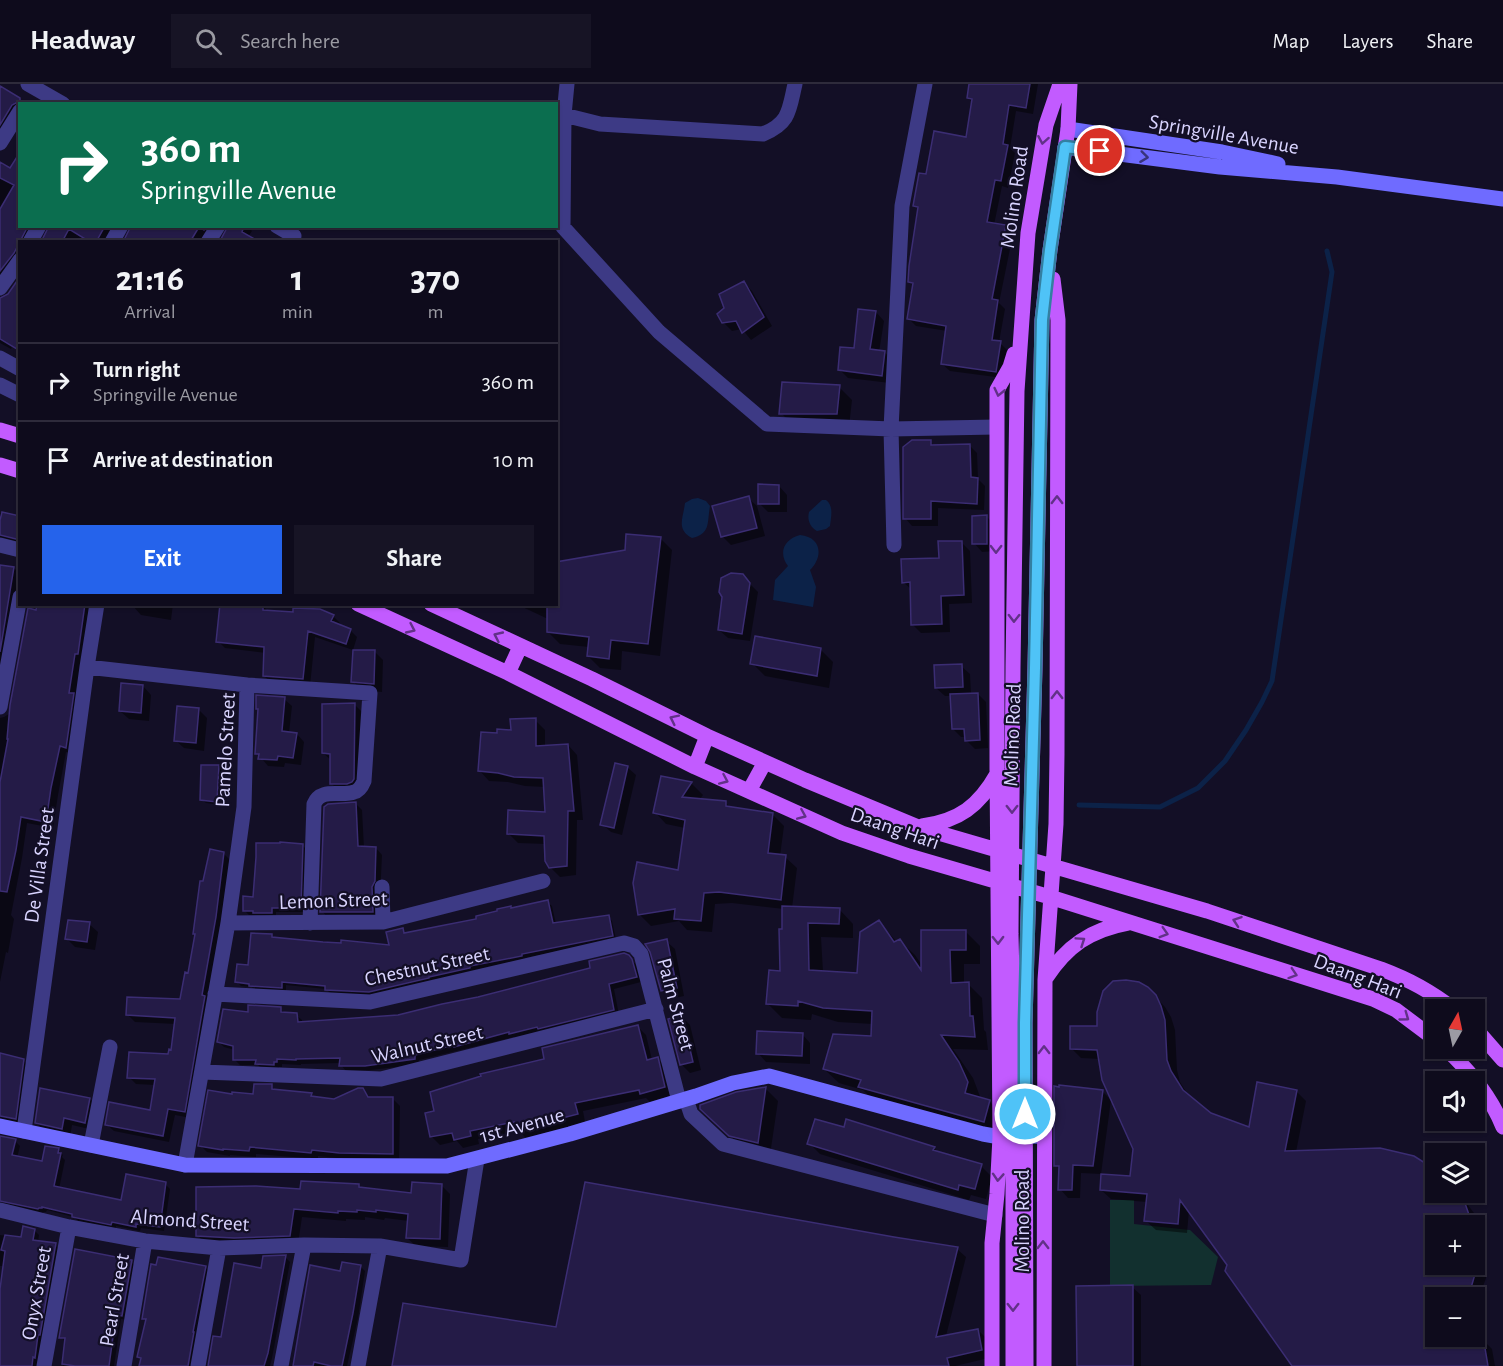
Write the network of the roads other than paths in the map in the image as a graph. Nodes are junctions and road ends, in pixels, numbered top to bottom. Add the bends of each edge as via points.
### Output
1 (567, 84) edge
2 (795, 84) edge
3 (925, 84) edge
4 (1060, 84) edge
5 (1070, 84) edge
6 (31, 85) edge
7 (25, 102) edge
8 (60, 102) edge
9 (18, 114) edge
10 (564, 114) junction
11 (1068, 129) junction
12 (0, 143) edge
13 (1065, 147) junction
14 (1337, 177) junction
15 (1503, 199) edge
16 (279, 228) edge
17 (292, 239) edge
18 (1050, 250) junction
19 (18, 263) edge
20 (0, 288) edge
21 (1022, 319) junction
22 (0, 358) edge
23 (18, 368) edge
24 (0, 386) edge
25 (18, 394) edge
26 (996, 427) junction
27 (891, 429) junction
28 (0, 430) edge
29 (18, 435) edge
30 (0, 465) edge
31 (18, 470) edge
32 (0, 545) edge
33 (894, 545) dead end
34 (18, 550) edge
35 (18, 606) edge
36 (97, 606) edge
37 (361, 606) edge
38 (435, 606) edge
39 (520, 647) junction
40 (87, 667) junction
41 (508, 673) junction
42 (247, 685) junction
43 (0, 707) edge
44 (707, 736) junction
45 (765, 762) junction
46 (695, 767) junction
47 (997, 779) junction
48 (749, 791) junction
49 (918, 827) junction
50 (998, 849) junction
51 (1053, 867) junction
52 (543, 881) dead end
53 (998, 881) junction
54 (382, 887) dead end
55 (1050, 897) junction
56 (383, 922) junction
57 (228, 923) junction
58 (310, 923) junction
59 (1131, 923) junction
60 (608, 946) joint
61 (1045, 980) junction
62 (215, 994) junction
63 (1441, 999) edge
64 (656, 1009) junction
65 (1425, 1032) edge
66 (1485, 1040) edge
67 (110, 1047) dead end
68 (1456, 1059) edge
69 (1503, 1060) edge
70 (202, 1072) junction
71 (683, 1100) junction
72 (0, 1126) edge
73 (1503, 1127) edge
74 (24, 1131) junction
75 (1044, 1136) junction
76 (1000, 1137) junction
77 (92, 1145) junction
78 (477, 1159) junction
79 (185, 1165) junction
80 (0, 1210) edge
81 (995, 1215) junction
82 (69, 1227) junction
83 (145, 1241) junction
84 (304, 1245) junction
85 (380, 1246) junction
86 (219, 1248) junction
87 (44, 1366) edge
88 (124, 1366) edge
89 (198, 1366) edge
90 (281, 1366) edge
91 (358, 1366) edge
92 (992, 1366) edge
93 (1013, 1366) edge
94 (1026, 1366) edge
95 (1044, 1366) edge

1 - 10 street
2 - 10 street via 785,119 776,129 763,134 600,124
3 - 27 street via 902,206
4 -> 21 main road, Molino Road via 1046,125 1035,188
5 - 11 main road, Molino Road
6 - 7 street
6 - 8 street
9 - 12 street
10 - 27 street via 563,227 659,332 767,424
11 - 13 main road, Molino Road
11 - 14 street, Springville Avenue via 1222,152
13 -> 14 street, Springville Avenue
13 - 18 main road, Molino Road
14 - 15 street, Springville Avenue
16 - 17 street
51 -> 18 main road, Molino Road via 1058,320
18 - 94 main road, Molino Road via 1042,320 1025,1023
19 - 20 street
21 -> 26 main road, Molino Road via 1010,368 997,390
21 -> 93 main road, Molino Road via 1017,392 1013,667
22 - 23 street
24 - 25 street
26 - 27 street
26 -> 47 main road, Molino Road
27 - 33 street
28 - 29 main road
30 - 31 main road
32 - 34 street
35 - 43 street
36 - 40 street, De Villa Street
37 -> 41 main road, Daang Hari
39 -> 38 main road, Daang Hari
39 - 41 main road
44 -> 39 main road, Daang Hari
40 - 42 street
40 - 74 street, De Villa Street
41 - 46 main road, Daang Hari
42 - 57 street, Pamelo Street via 243,807
42 - 58 street, Pamelo Street via 370,693 364,781 360,789 322,795 314,804
44 - 45 main road, Daang Hari
44 - 46 main road
45 - 48 main road
45 - 49 main road, Daang Hari
46 -> 48 main road, Daang Hari
47 - 49 main road via 962,814
47 - 50 main road, Molino Road
48 -> 53 main road, Daang Hari via 842,833
49 - 50 main road, Daang Hari
50 - 51 main road, Daang Hari
50 - 53 main road, Molino Road
51 - 55 main road, Molino Road
63 -> 51 main road, Daang Hari via 1381,969 1207,911
52 - 56 street, Lemon Street
53 - 55 main road, Daang Hari
53 -> 76 main road, Molino Road
54 - 56 street
55 - 59 main road, Daang Hari
55 - 61 main road, Molino Road
56 - 58 street, Lemon Street
57 - 58 street, Lemon Street
57 - 62 street, Pamelo Street
61 -> 59 main road via 1055,964 1082,939
59 -> 65 main road, Daang Hari via 1373,999
60 - 62 street, Chestnut Street via 370,1002
60 - 64 street, Palm Street via 624,943 641,954
75 -> 61 main road, Molino Road
62 - 70 street, Pamelo Street
64 - 70 street, Walnut Street via 381,1079
64 - 71 street, Palm Street
66 - 69 main road
67 - 77 street
68 - 73 main road via 1486,1094
70 - 79 street, Pamelo Street
71 - 76 street, 1st Avenue via 769,1076
71 - 78 street, 1st Avenue
71 - 81 street, Palm Street via 691,1114 723,1144
72 - 74 street, 1st Avenue
74 - 77 street, 1st Avenue
75 - 76 street, 1st Avenue
95 -> 75 main road, Molino Road
76 -> 81 main road, Molino Road
77 - 79 street, 1st Avenue
78 - 79 street, 1st Avenue via 447,1166
78 - 85 street, Almond Street via 461,1260
80 - 82 street, Almond Street
81 - 92 main road, Molino Road
82 - 83 street, Almond Street
82 - 87 street, Onyx Street
83 - 86 street, Almond Street
83 - 88 street, Pearl Street
84 - 85 street, Almond Street
84 - 86 street, Almond Street
84 - 90 street
85 - 91 street
86 - 89 street

